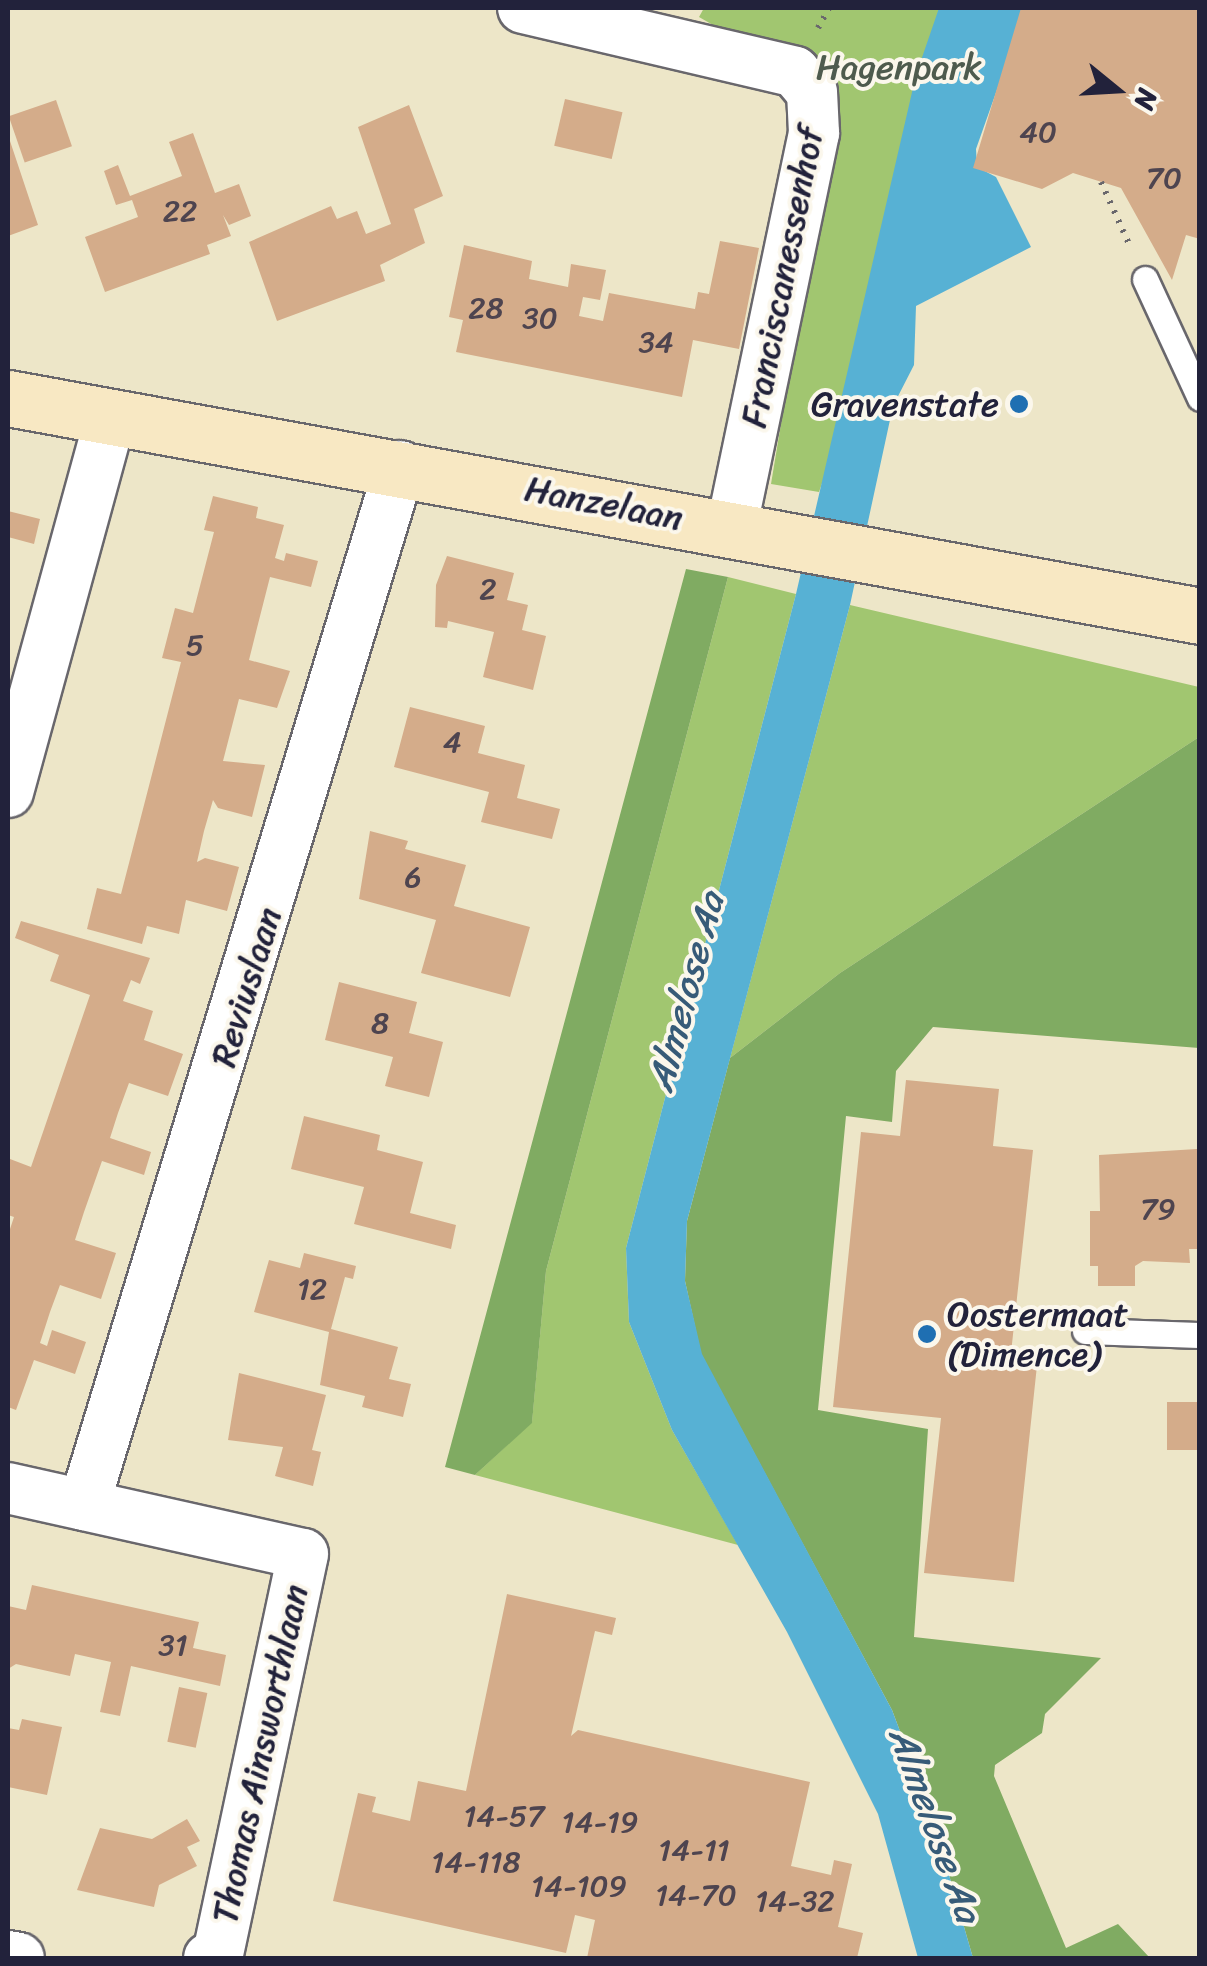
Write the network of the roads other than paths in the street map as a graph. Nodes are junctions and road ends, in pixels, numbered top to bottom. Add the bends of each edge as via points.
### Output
1 (523, 8) edge
2 (1145, 279) road end
3 (8, 398) edge
4 (1200, 398) edge
5 (111, 416) junction
6 (400, 466) junction
7 (732, 526) junction
8 (1200, 616) edge
9 (8, 792) edge
10 (1085, 1330) dead end
11 (1200, 1335) edge
12 (8, 1488) edge
13 (84, 1505) junction
14 (8, 1956) edge
15 (19, 1958) edge
16 (213, 1958) edge

1 - 7 street, Franciscanessenhof via 795,72 812,92 814,133
2 - 4 lane
3 - 5 street, Hanzelaan
5 - 6 street, Hanzelaan
5 - 9 street
6 - 7 street, Hanzelaan
6 - 13 street, Reviuslaan
7 - 8 street, Hanzelaan
10 - 11 lane
12 - 13 street, Thomas Ainsworthlaan
13 - 16 street, Thomas Ainsworthlaan via 303,1554
14 - 15 street

